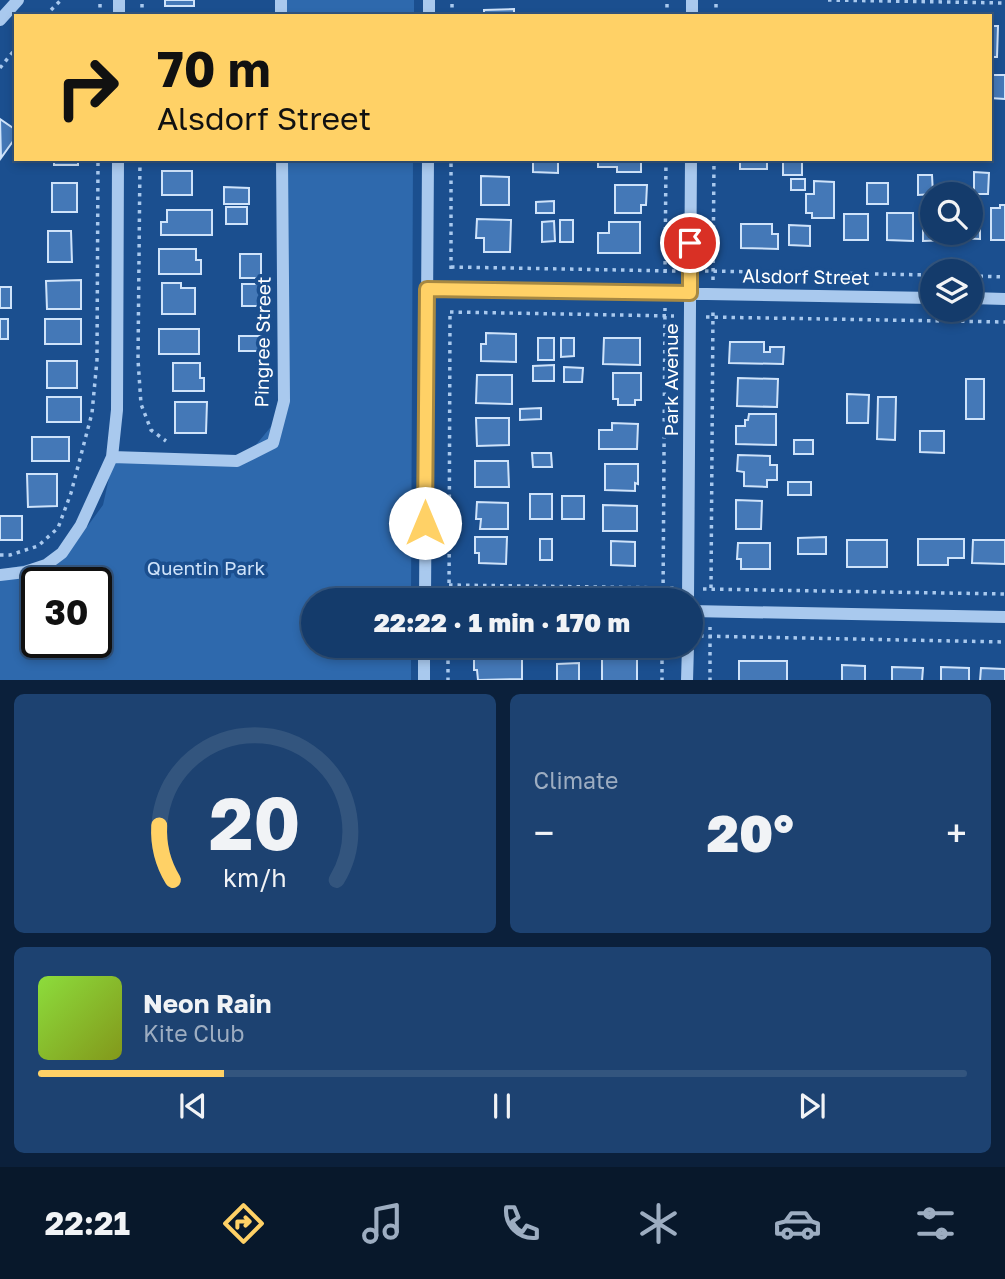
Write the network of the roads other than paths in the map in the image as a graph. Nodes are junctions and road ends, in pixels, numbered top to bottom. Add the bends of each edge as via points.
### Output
1 (18, 0) edge
2 (0, 20) edge
3 (118, 161) edge
4 (282, 161) edge
5 (428, 161) edge
6 (691, 161) edge
7 (427, 289) junction
8 (690, 293) junction
9 (920, 298) edge
10 (983, 298) edge
11 (1005, 299) edge
12 (112, 457) junction
13 (0, 575) edge
14 (425, 588) edge
15 (688, 588) edge
16 (703, 612) edge
17 (1005, 617) edge
18 (424, 658) edge
19 (688, 658) edge
20 (424, 680) edge
21 (687, 680) edge

1 - 2 street
3 - 12 street via 117,410
4 - 12 street, Pingree Street via 284,401 272,443 237,461
5 - 7 street
6 - 8 street, Park Avenue
7 - 8 street, Alsdorf Street
7 - 14 street
8 - 9 street, Alsdorf Street
8 - 15 street, Park Avenue
10 - 11 street
12 - 13 street via 81,525 62,553 46,565
16 - 17 street
18 - 20 street
19 - 21 street

